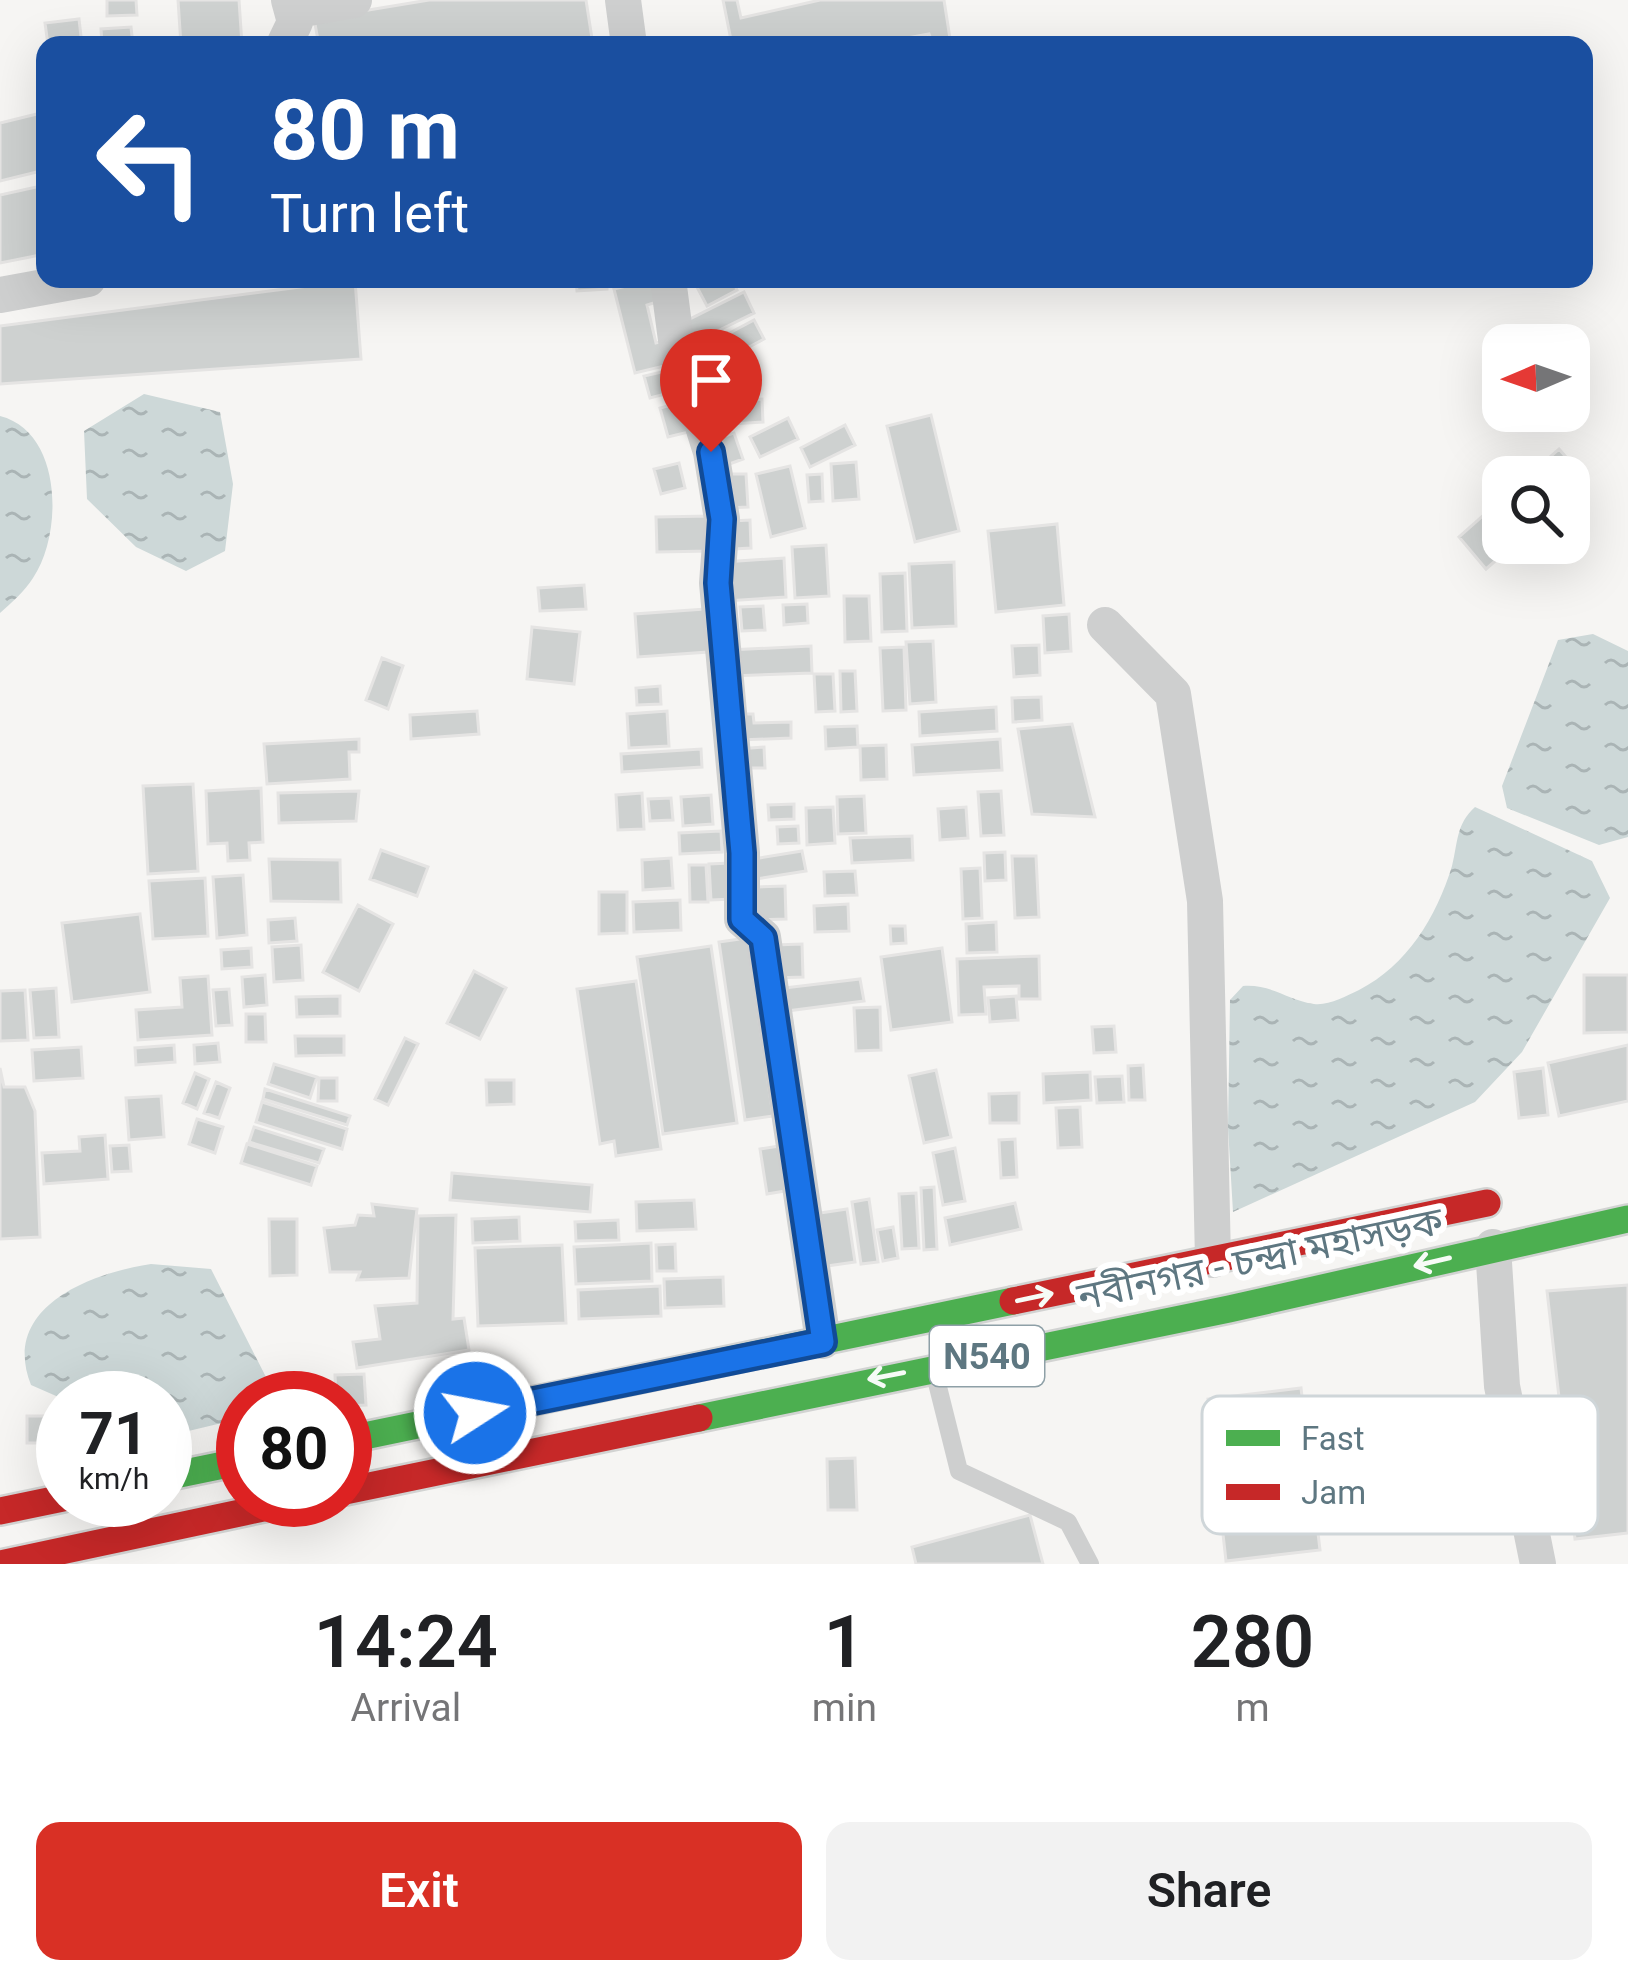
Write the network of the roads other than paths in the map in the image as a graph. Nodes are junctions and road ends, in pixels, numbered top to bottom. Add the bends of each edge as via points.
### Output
1 (353, 0) edge
2 (622, 0) edge
3 (288, 19) edge
4 (628, 36) edge
5 (38, 288) edge
6 (669, 288) edge
7 (0, 295) edge
8 (1106, 625) dead end
9 (1513, 1198) dead end
10 (1628, 1219) edge
11 (1493, 1247) junction
12 (1213, 1260) junction
13 (823, 1342) junction
14 (935, 1366) junction
15 (1504, 1396) edge
16 (372, 1434) edge
17 (372, 1485) edge
18 (36, 1504) edge
19 (0, 1511) edge
20 (216, 1518) edge
21 (1532, 1534) edge
22 (0, 1564) edge
23 (1090, 1564) edge
24 (1538, 1564) edge

1 - 3 street
2 - 4 street
5 - 7 street
6 - 13 street via 722,519 718,583 742,919 763,938
8 - 12 street via 1173,694 1205,901
9 - 12 highway, নবীনগর - চন্দ্রা মহাসড়ক / N540
10 - 11 highway, নবীনগর - চন্দ্রা মহাসড়ক / N540
11 -> 14 highway, নবীনগর - চন্দ্রা মহাসড়ক / N540
11 - 15 street
13 -> 12 highway, নবীনগর - চন্দ্রা মহাসড়ক / N540
13 - 16 highway, নবীনগর - চন্দ্রা মহাসড়ক / N540
14 -> 17 highway, নবীনগর - চন্দ্রা মহাসড়ক / N540
14 - 23 lane via 959,1471 1068,1522
18 - 19 highway
20 - 22 highway
21 - 24 street

